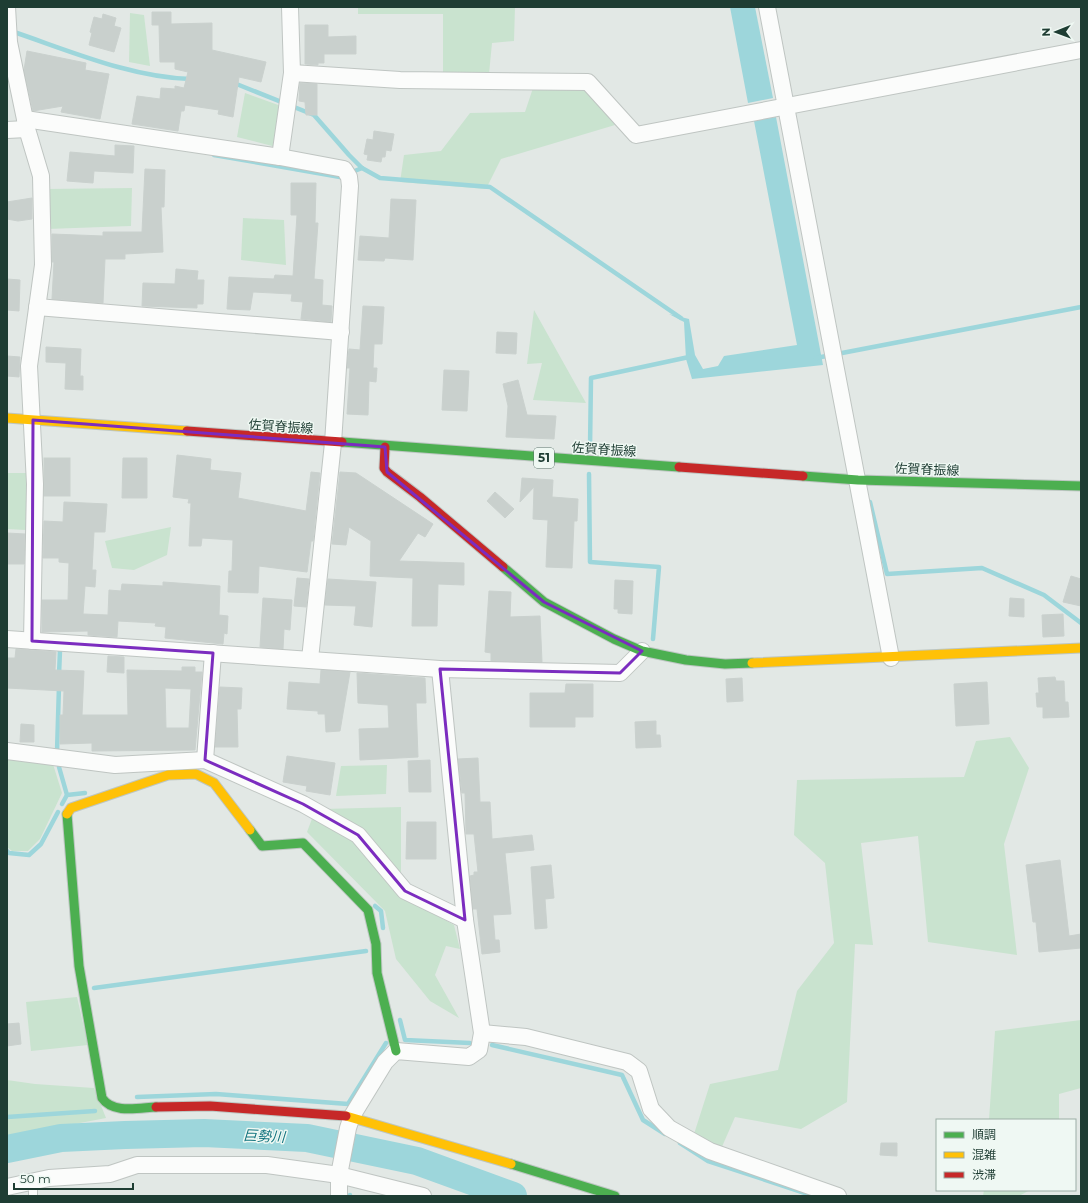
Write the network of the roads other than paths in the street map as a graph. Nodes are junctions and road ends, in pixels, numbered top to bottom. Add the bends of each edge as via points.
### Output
1 (290, 7) edge
2 (767, 7) edge
3 (8, 15) edge
4 (1081, 50) edge
5 (292, 73) junction
6 (786, 106) junction
7 (26, 124) junction
8 (7, 130) edge
9 (280, 157) junction
10 (37, 307) junction
11 (341, 332) junction
12 (7, 418) edge
13 (33, 420) junction
14 (334, 443) junction
15 (385, 447) junction
16 (858, 480) junction
17 (1081, 486) edge
18 (7, 639) edge
19 (32, 641) junction
20 (1081, 648) edge
21 (642, 651) junction
22 (213, 653) junction
23 (891, 658) junction
24 (310, 659) junction
25 (440, 669) junction
26 (7, 751) edge
27 (205, 760) junction
28 (465, 920) junction
29 (482, 1033) junction
30 (396, 1051) junction
31 (350, 1122) junction
32 (339, 1175) junction
33 (7, 1187) edge
34 (33, 1189) edge
35 (339, 1196) edge
36 (424, 1196) edge
37 (615, 1196) edge
38 (838, 1196) edge

1 - 5 street
2 - 6 street
3 - 7 street via 9,42
4 - 6 street
5 - 6 street via 400,80 588,82 636,135
5 - 9 street
6 - 16 street
7 - 8 street
7 - 9 street
7 - 10 street via 41,176 43,265
9 - 11 street via 346,173 350,186
10 - 11 street
10 - 13 street via 29,366
11 - 14 street
12 - 13 street, 佐賀脊振線 / 51
13 - 14 street, 佐賀脊振線 / 51
13 - 19 street via 35,484
14 - 15 street, 佐賀脊振線 / 51
14 - 24 street
15 - 16 street, 佐賀脊振線 / 51
15 - 21 street via 384,468 387,472 544,602
16 - 17 street, 佐賀脊振線 / 51
16 - 23 street
18 - 19 street
19 - 22 street
20 - 23 street
21 - 23 street via 686,660 725,664
21 - 25 street via 620,673
22 - 24 street
22 - 27 street
24 - 25 street
25 - 28 street
26 - 27 street via 115,765
27 - 28 street via 303,804 358,835 406,891
28 - 29 street
29 - 30 street via 478,1050 469,1057
29 - 38 street via 526,1037 627,1062 638,1071 651,1109 669,1128 710,1150
30 - 31 street via 385,1062
30 - 31 street via 377,974 376,944 368,910 303,843 262,846 214,783 196,774 168,775 71,808 66,816 79,966 102,1098 107,1105 117,1108 210,1106
31 - 32 street
31 - 37 street
32 - 34 street via 267,1165 137,1165 110,1174 48,1178
32 - 35 street
32 - 36 street
33 - 34 street

